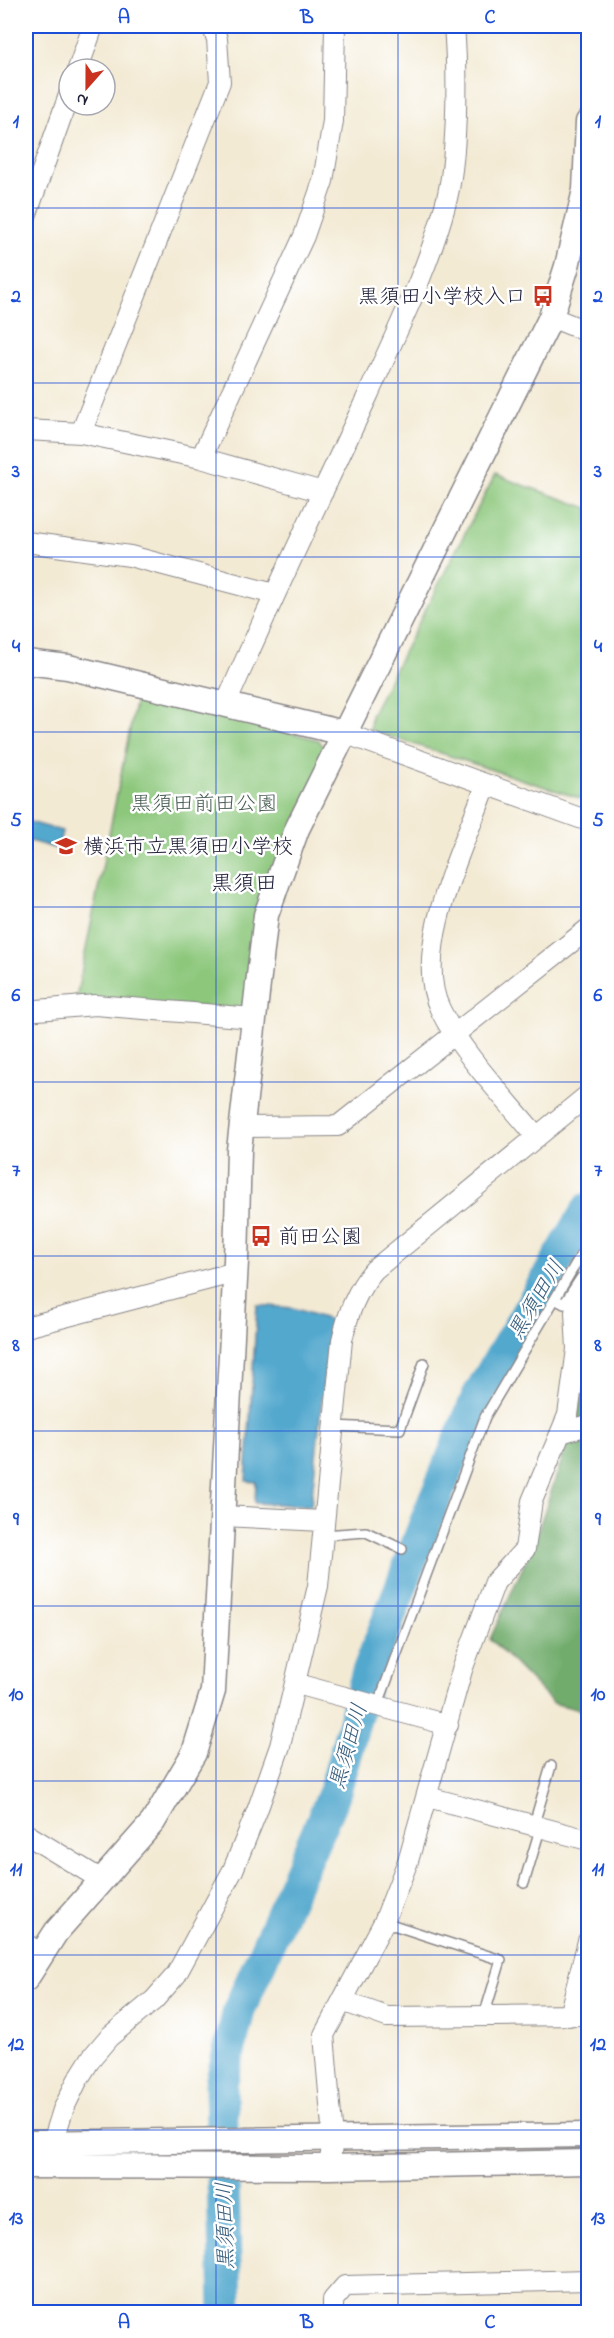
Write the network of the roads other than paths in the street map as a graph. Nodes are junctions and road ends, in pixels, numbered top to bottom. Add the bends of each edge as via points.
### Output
1 (93, 26) edge
2 (212, 26) edge
3 (335, 26) edge
4 (454, 26) edge
5 (82, 57) edge
6 (59, 117) edge
7 (588, 122) edge
8 (34, 172) edge
9 (26, 216) edge
10 (551, 317) junction
11 (588, 332) edge
12 (26, 430) edge
13 (81, 433) junction
14 (201, 458) junction
15 (323, 492) junction
16 (26, 542) edge
17 (274, 594) junction
18 (26, 662) edge
19 (226, 704) junction
20 (344, 733) junction
21 (486, 785) junction
22 (588, 821) edge
23 (588, 929) edge
24 (26, 1011) edge
25 (253, 1018) junction
26 (455, 1035) junction
27 (588, 1095) edge
28 (243, 1127) junction
29 (537, 1137) junction
30 (588, 1243) edge
31 (236, 1272) junction
32 (588, 1282) edge
33 (588, 1293) edge
34 (555, 1299) junction
35 (26, 1327) edge
36 (424, 1363) dead end
37 (588, 1425) edge
38 (333, 1426) junction
39 (561, 1433) junction
40 (223, 1516) junction
41 (323, 1528) junction
42 (402, 1549) dead end
43 (297, 1684) junction
44 (377, 1707) junction
45 (448, 1725) junction
46 (551, 1766) dead end
47 (428, 1797) junction
48 (538, 1825) junction
49 (26, 1834) edge
50 (588, 1840) edge
51 (100, 1879) junction
52 (524, 1883) dead end
53 (384, 1922) junction
54 (588, 1941) edge
55 (33, 1949) edge
56 (26, 1979) edge
57 (342, 2001) junction
58 (484, 2016) junction
59 (579, 2016) edge
60 (588, 2135) edge
61 (333, 2139) junction
62 (53, 2142) junction
63 (26, 2143) edge
64 (588, 2162) edge
65 (26, 2166) edge
66 (330, 2167) junction
67 (588, 2280) edge
68 (333, 2313) edge

1 - 5 street
2 - 13 street via 217,39 220,82
3 - 14 street via 333,121 323,181 304,237
4 - 15 street via 453,145 446,204 423,274
6 - 8 street
7 - 10 street via 585,190
8 - 9 street
10 - 11 street
10 - 20 street
12 - 13 street
13 - 14 street
14 - 15 street
15 - 17 street
16 - 17 street via 130,556
17 - 19 street
18 - 19 street via 68,667
19 - 20 street
20 - 21 street
20 - 25 street via 278,874 266,915
21 - 22 street
21 - 26 street via 434,936 430,971 439,1007
23 - 26 street
24 - 25 street via 94,1005
25 - 28 street
26 - 28 street via 338,1126
26 - 29 street
27 - 29 street
28 - 31 street
29 - 38 street via 374,1270 362,1284 342,1340
30 - 34 lane
31 - 35 street
31 - 40 street
32 - 34 lane via 581,1278 564,1304
33 - 39 street via 575,1312 574,1386
34 - 44 lane via 486,1417
36 - 38 lane via 400,1429
37 - 39 street
38 - 41 street
39 - 45 street via 532,1501 525,1549 495,1582 462,1670
40 - 41 street
40 - 51 street via 213,1691 194,1753 153,1822
41 - 42 lane via 366,1532
41 - 43 street via 318,1587
43 - 44 street
43 - 62 street via 280,1746 233,1870 176,1975 109,2037 87,2065 63,2110
44 - 45 street
45 - 47 street
46 - 48 lane
47 - 48 street
47 - 53 street
48 - 50 street
48 - 52 lane
49 - 51 street
51 - 55 street via 56,1932
53 - 57 street
53 - 58 lane via 501,1960
54 - 59 street
55 - 56 street
57 - 58 street via 387,2017
57 - 61 street via 324,2035
58 - 59 street
60 - 61 street
61 - 62 street
61 - 66 street
62 - 63 street
64 - 66 street
65 - 66 street
67 - 68 street via 345,2286 333,2300

